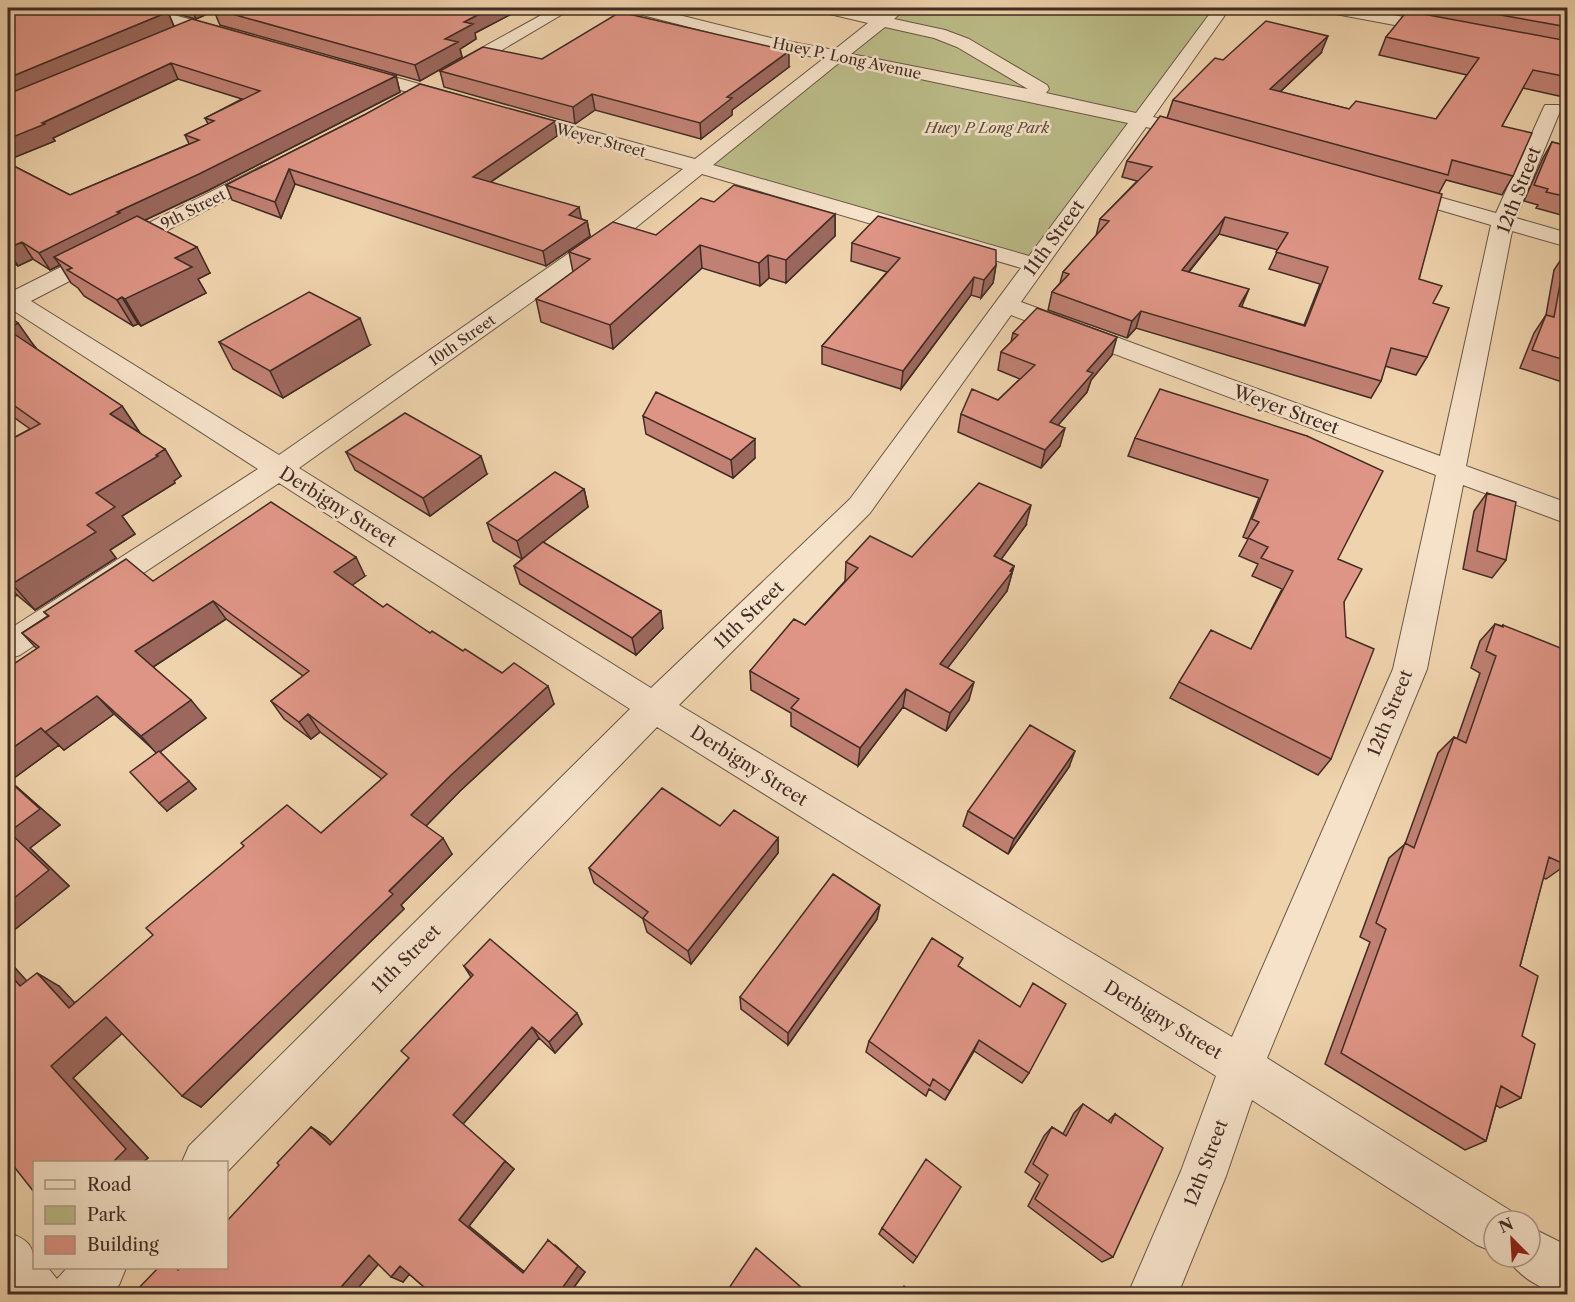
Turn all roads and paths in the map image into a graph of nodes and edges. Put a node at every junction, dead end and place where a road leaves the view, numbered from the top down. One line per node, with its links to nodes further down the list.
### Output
1 (132, 8): 10 (street)
2 (565, 8): 16 (street)
3 (633, 8): 14 (street, Huey P. Long Avenue)
4 (823, 8): 9 (street, Huey P. Long Avenue)
5 (898, 8): 9 (street, 10th Street)
6 (1222, 8): 22 (street, 11th Street)
7 (1330, 8): 11 (street)
8 (218, 17): 10 (street)
9 (882, 20): 14 (street, 10th Street); 18 (street, Huey P. Long Avenue)
10 (197, 26): 12 (street); 13 (street)
11 (1464, 33)
12 (175, 36)
13 (242, 39)
14 (835, 56): 18 (street, Huey P. Long Avenue); 25 (street, 10th Street)
15 (342, 68): 16 (street)
16 (420, 90): 17 (street); 19 (street)
17 (400, 101)
18 (1062, 102): 22 (street, Huey P. Long Avenue)
19 (478, 106)
20 (1552, 108): 27 (street, 12th Street)
21 (501, 112): 25 (street, Weyer Street)
22 (1140, 119): 23 (street, Huey P. Long Avenue); 29 (street, 11th Street)
23 (1175, 129)
24 (287, 161): 30 (street, 9th Street)
25 (696, 166): 29 (street, Weyer Street); 32 (street, 10th Street)
26 (1382, 187): 27 (street)
27 (1503, 222): 28 (street); 33 (street, 12th Street)
28 (1568, 240)
29 (1034, 265): 31 (street, 11th Street)
30 (9, 300): 32 (street, Derbigny Street)
31 (1006, 305): 33 (street, Weyer Street); 36 (street, 11th Street)
32 (279, 469): 35 (street, 10th Street); 36 (street, Derbigny Street)
33 (1450, 471): 34 (street, Weyer Street); 37 (street, 12th Street)
34 (1568, 514)
35 (8, 646)
36 (654, 707): 37 (street, Derbigny Street); 38 (street, 11th Street)
37 (1241, 1067): 39 (street, Derbigny Street); 46 (street, 12th Street)
38 (206, 1161)
39 (1482, 1220)
40 (8, 1256): 44 (street)
41 (1542, 1259): 43 (street)
42 (101, 1269): 45 (street)
43 (1568, 1275)
44 (38, 1294)
45 (75, 1294)
46 (1153, 1294)

